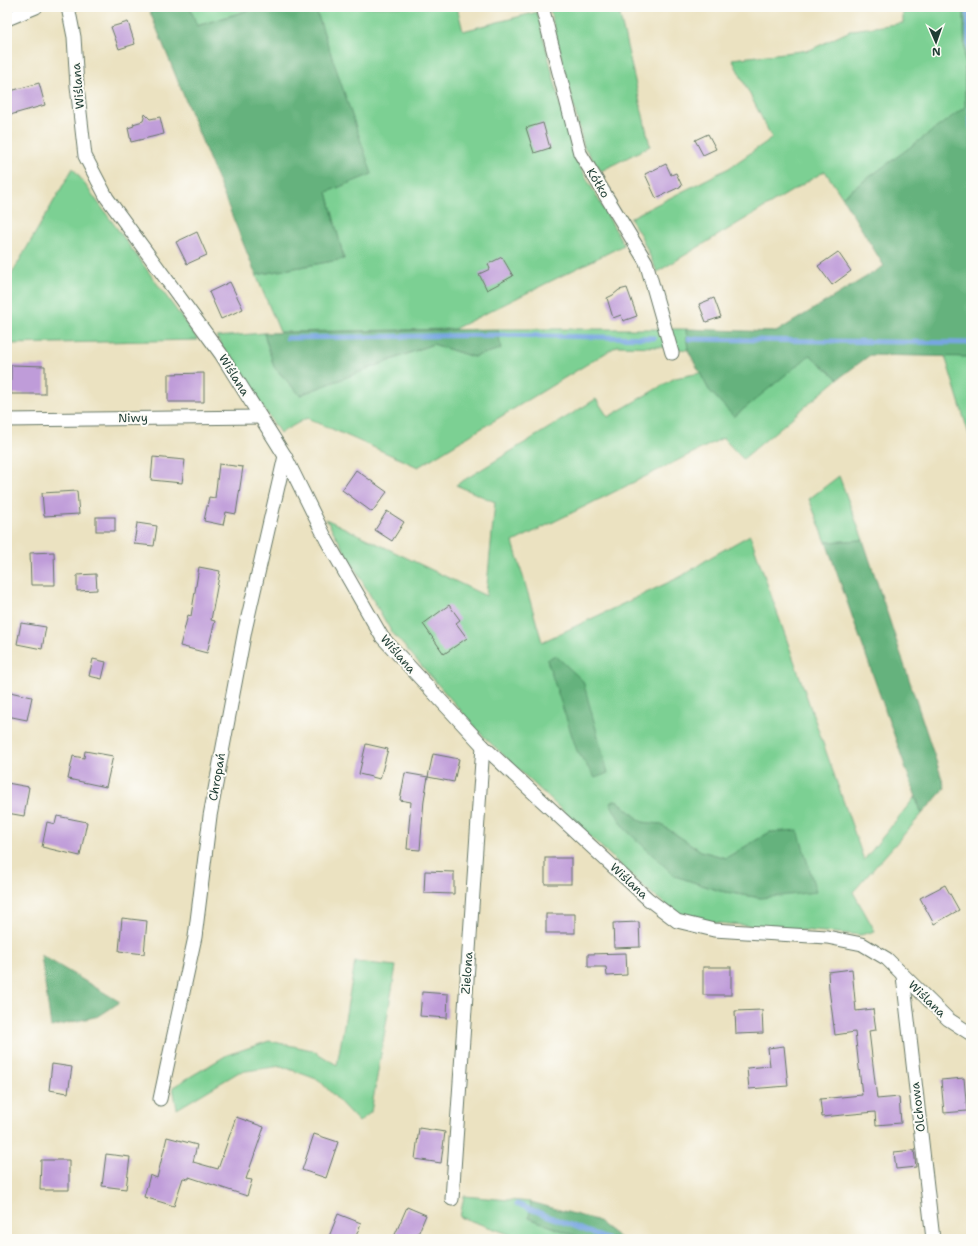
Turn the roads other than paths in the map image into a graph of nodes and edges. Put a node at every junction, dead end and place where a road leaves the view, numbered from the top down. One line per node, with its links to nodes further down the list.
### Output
1 (36, 7): 4 (street)
2 (68, 7): 6 (street, Wiślana)
3 (542, 7): 5 (street, Kółko)
4 (7, 19)
5 (672, 353)
6 (260, 417): 7 (street, Niwy); 8 (street, Wiślana)
7 (7, 420)
8 (285, 456): 9 (street, Wiślana); 12 (street, Chropań)
9 (482, 746): 10 (street, Wiślana); 13 (street, Zielona)
10 (903, 976): 11 (street, Wiślana); 14 (street, Olchowa)
11 (971, 1034)
12 (160, 1099)
13 (452, 1199)
14 (933, 1239)

